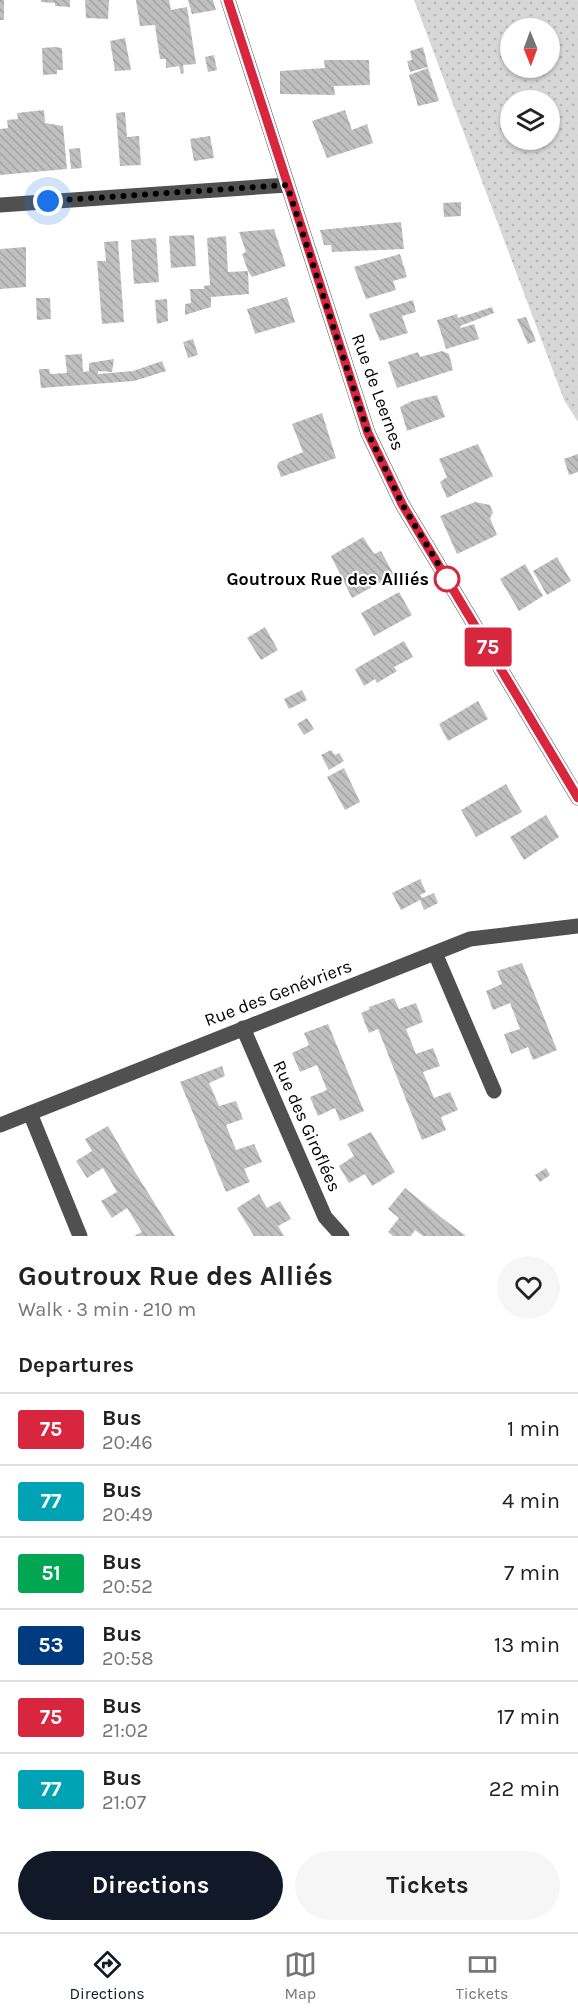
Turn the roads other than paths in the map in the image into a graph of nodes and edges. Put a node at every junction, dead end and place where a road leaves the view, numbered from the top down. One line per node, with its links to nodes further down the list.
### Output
1 (228, 0): 2 (street, Rue de Leernes)
2 (287, 185): 3 (street); 4 (street, Rue de Leernes)
3 (0, 205)
4 (578, 798)
5 (578, 926): 6 (street, Rue des Genévriers)
6 (435, 953): 7 (street, Rue des Genévriers); 8 (street)
7 (243, 1028): 9 (street, Rue des Genévriers); 12 (street, Rue des Giroflées)
8 (494, 1092)
9 (30, 1113): 10 (street, Rue des Genévriers); 11 (street)
10 (0, 1125)
11 (80, 1236)
12 (342, 1236)

